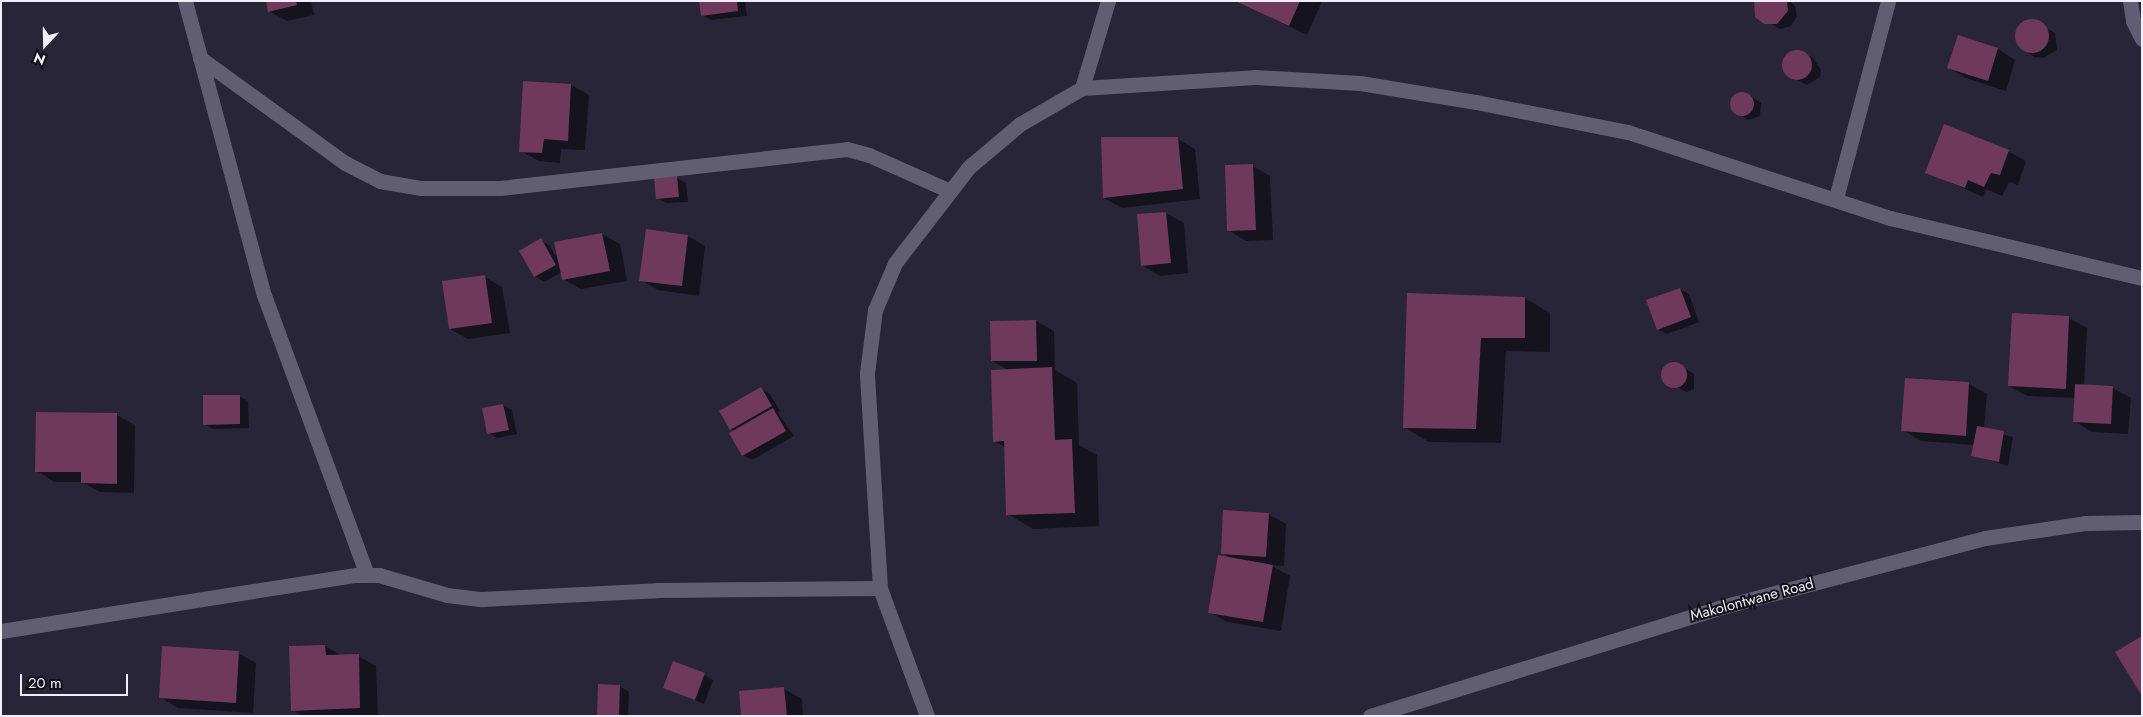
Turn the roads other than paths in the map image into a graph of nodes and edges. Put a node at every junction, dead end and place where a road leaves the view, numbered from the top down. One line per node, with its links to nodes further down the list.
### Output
1 (185, 1): 6 (street)
2 (1108, 1): 7 (street)
3 (1888, 1): 9 (street)
4 (2130, 1): 5 (street)
5 (2142, 39)
6 (200, 58): 8 (street); 12 (street)
7 (1082, 88): 8 (street); 9 (street)
8 (950, 191): 13 (street)
9 (1836, 198): 10 (street)
10 (2142, 278)
11 (2142, 522): 16 (street, Makolontwane Road)
12 (367, 575): 13 (street); 14 (street)
13 (880, 588): 15 (street)
14 (1, 630)
15 (927, 716)
16 (1370, 716)

